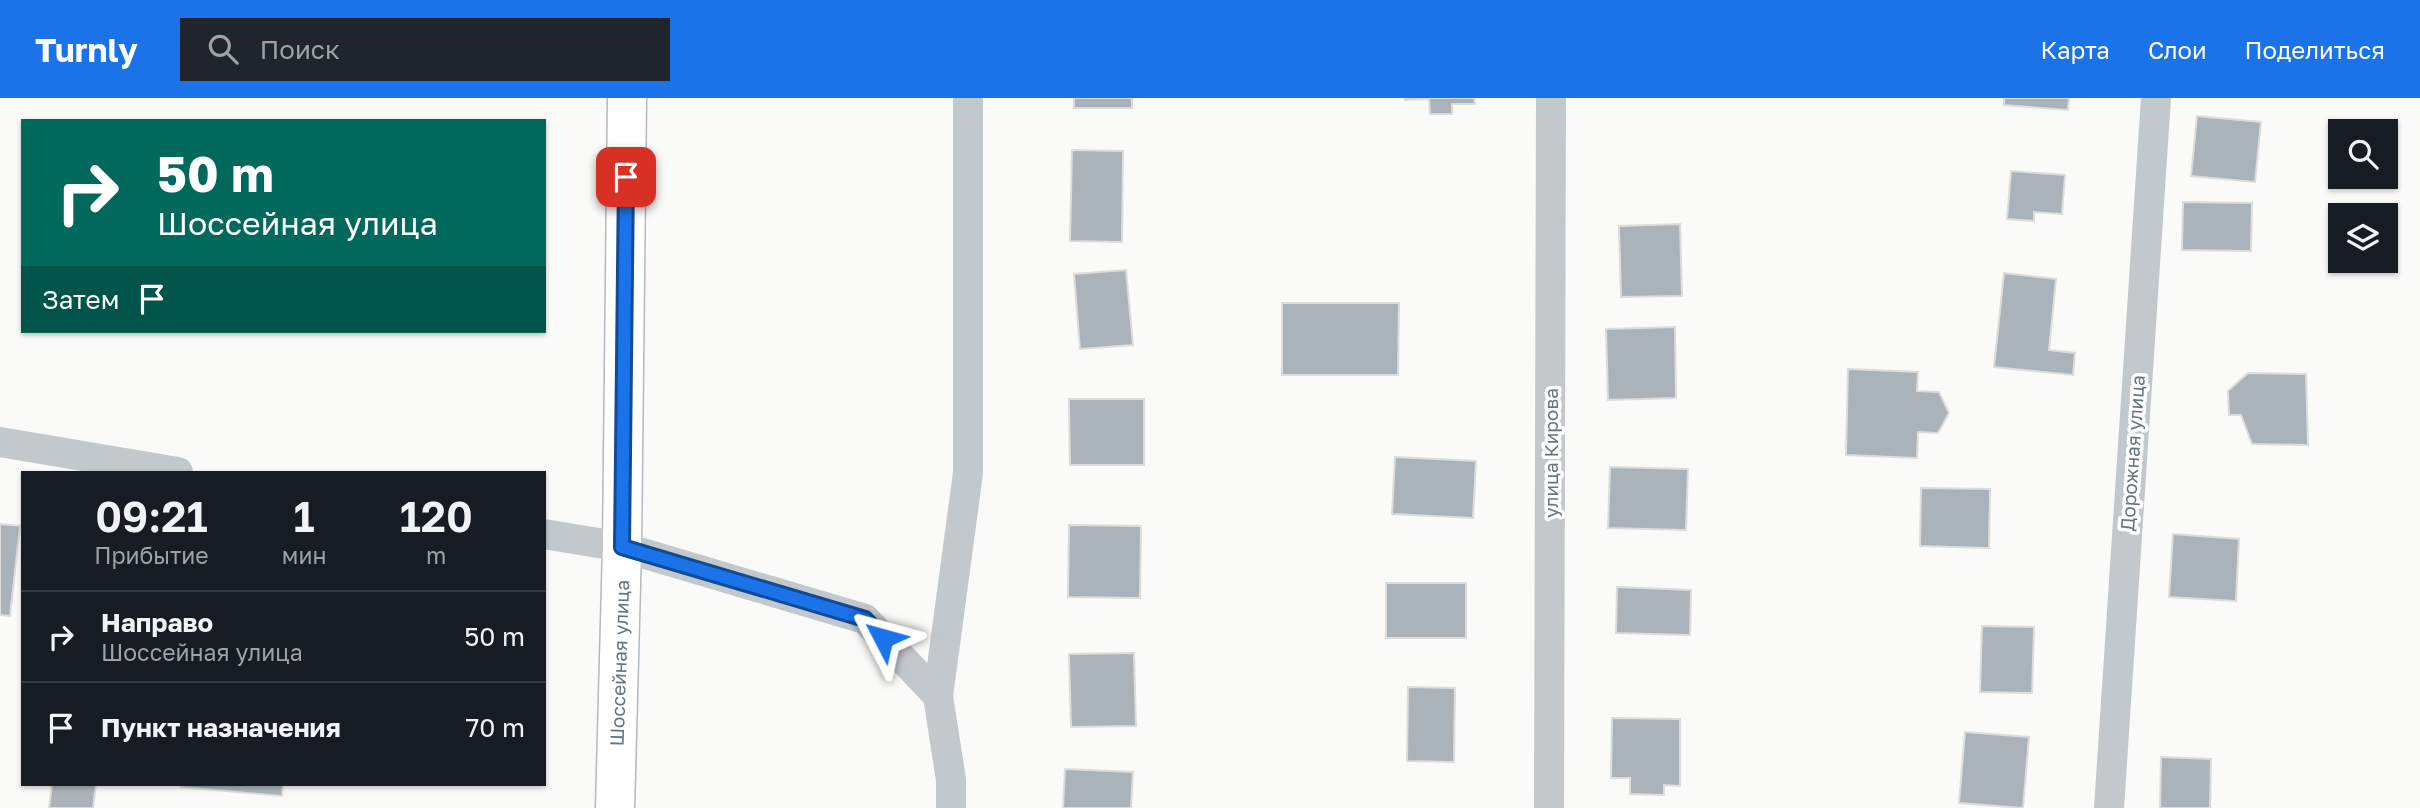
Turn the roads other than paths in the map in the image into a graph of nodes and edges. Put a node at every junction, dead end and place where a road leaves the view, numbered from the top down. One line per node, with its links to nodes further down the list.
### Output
1 (627, 98): 8 (highway, Шоссейная улица)
2 (968, 98): 9 (street)
3 (1551, 98): 12 (street, улица Кирова)
4 (2156, 98): 13 (street, Дорожная улица)
5 (0, 442): 6 (street)
6 (172, 471)
7 (546, 534): 8 (street)
8 (622, 547): 9 (street); 10 (highway, Шоссейная улица)
9 (939, 696): 11 (street)
10 (615, 808)
11 (951, 808)
12 (1549, 808)
13 (2109, 808)

